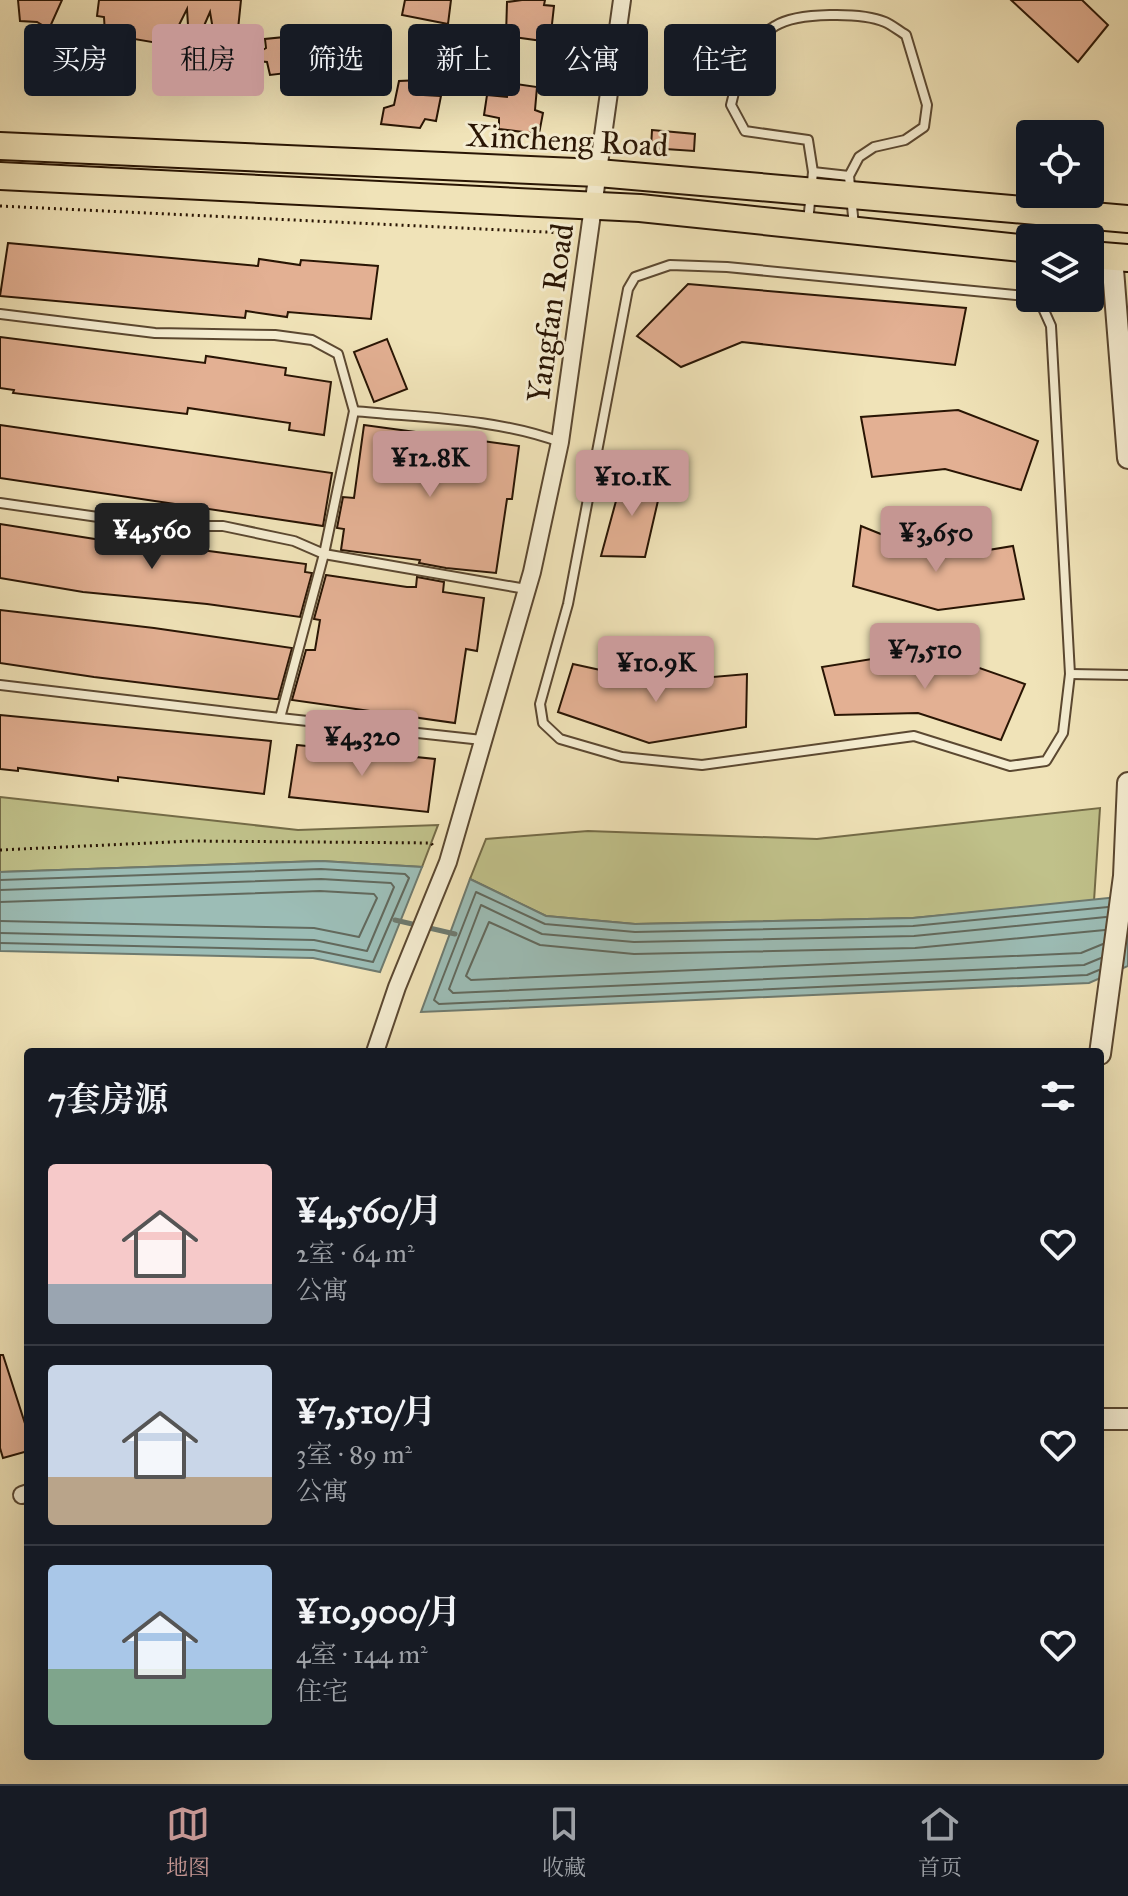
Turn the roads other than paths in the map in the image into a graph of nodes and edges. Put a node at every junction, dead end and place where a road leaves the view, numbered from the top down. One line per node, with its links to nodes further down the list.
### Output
1 (622, 0): 3 (street, Yangfan Road)
2 (0, 146): 3 (main road, Xincheng Road)
3 (598, 173): 5 (main road, Xincheng Road); 7 (street, Yangfan Road)
4 (0, 176): 7 (main road, Xincheng Road)
5 (812, 182): 6 (main road, Xincheng Road); 6 (lane); 9 (lane)
6 (851, 185): 8 (main road, Xincheng Road); 10 (lane)
7 (594, 206): 9 (main road, Xincheng Road); 15 (street, Yangfan Road)
8 (1128, 219)
9 (808, 226): 10 (main road, Xincheng Road)
10 (854, 231): 11 (main road, Xincheng Road)
11 (1016, 248)
12 (1110, 257): 16 (street)
13 (0, 314): 14 (lane)
14 (354, 411): 15 (lane); 18 (lane)
15 (560, 442): 19 (street, Yangfan Road)
16 (1128, 458)
17 (0, 503): 18 (lane)
18 (324, 554): 19 (lane); 23 (lane)
19 (527, 589): 24 (street, Yangfan Road)
20 (1070, 674): 20 (lane); 21 (lane)
21 (1128, 675)
22 (0, 685): 23 (lane)
23 (280, 718): 24 (lane)
24 (485, 741): 26 (street, Yangfan Road)
25 (1128, 783): 27 (street)
26 (376, 1048)
27 (1101, 1048)
28 (1104, 1419): 29 (street)
29 (1128, 1419)

